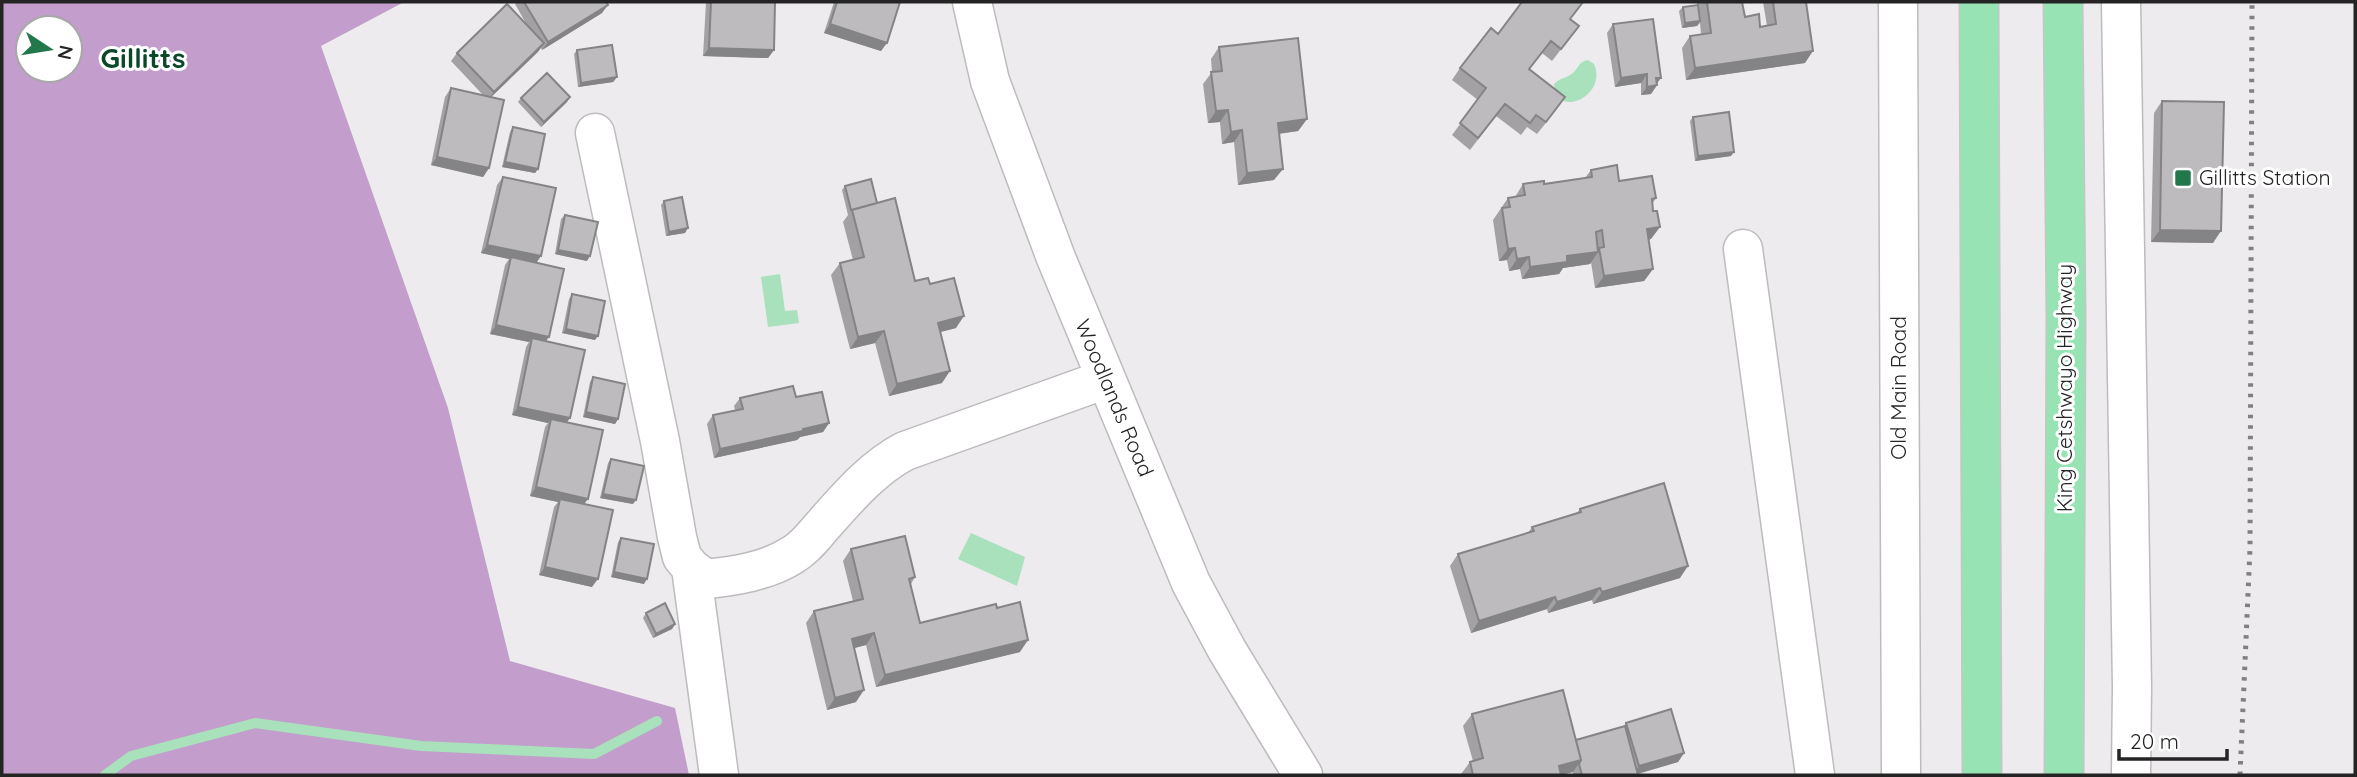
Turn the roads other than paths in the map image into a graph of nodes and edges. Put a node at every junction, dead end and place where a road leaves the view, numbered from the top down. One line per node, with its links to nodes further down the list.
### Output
1 (972, 2): 8 (street, Woodlands Road)
2 (1898, 2): 13 (street, Old Main Road)
3 (1979, 2): 14 (highway)
4 (2063, 2): 15 (highway, King Cetshwayo Highway)
5 (2121, 2): 16 (street)
6 (595, 133): 9 (street)
7 (1743, 249): 12 (street)
8 (1106, 379): 9 (street); 11 (street, Woodlands Road)
9 (691, 568): 10 (street)
10 (719, 775)
11 (1303, 775)
12 (1815, 775)
13 (1901, 775)
14 (1982, 775)
15 (2064, 775)
16 (2131, 775)

